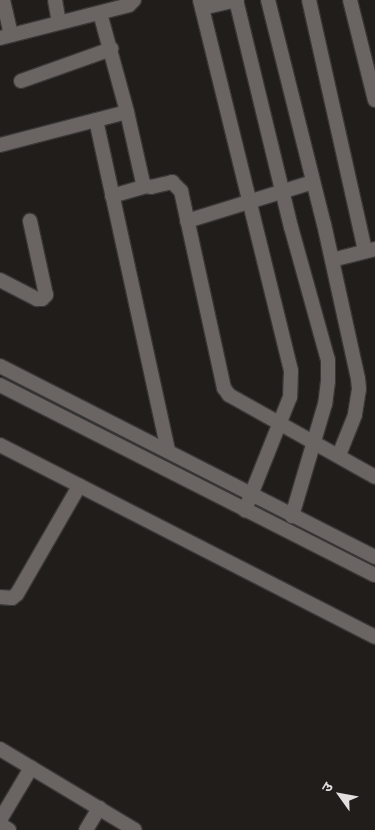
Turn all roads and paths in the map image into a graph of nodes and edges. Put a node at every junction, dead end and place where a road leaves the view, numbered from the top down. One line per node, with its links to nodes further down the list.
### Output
1 (3, 0): 11 (street)
2 (54, 0): 10 (street)
3 (134, 0): 9 (street)
4 (236, 0): 8 (street); 20 (street)
5 (268, 0): 18 (street)
6 (309, 0): 25 (street)
7 (350, 0): 14 (street)
8 (201, 4): 22 (street)
9 (100, 13): 10 (street); 12 (street)
10 (59, 22): 11 (street)
11 (6, 37)
12 (111, 49): 13 (street); 15 (street)
13 (21, 82)
14 (375, 100)
15 (127, 112): 16 (street); 19 (street)
16 (96, 120): 17 (street); 21 (street)
17 (0, 145)
18 (314, 182): 20 (street); 26 (street)
19 (146, 186): 21 (street); 24 (street)
20 (283, 191): 22 (street); 31 (street)
21 (112, 196): 33 (street)
22 (248, 201): 24 (street); 30 (street)
23 (30, 221): 27 (street)
24 (187, 221): 30 (street)
25 (370, 250): 26 (street)
26 (332, 260): 34 (street)
27 (0, 280)
28 (0, 366): 33 (street)
29 (0, 385): 38 (street)
30 (280, 425): 31 (street); 37 (street)
31 (314, 442): 34 (street); 39 (street)
32 (0, 445): 36 (street)
33 (168, 451): 37 (street)
34 (339, 455): 35 (street)
35 (375, 477)
36 (79, 486): 42 (street); 43 (street)
37 (252, 496): 38 (street); 39 (street)
38 (245, 510): 41 (street)
39 (292, 516): 40 (street)
40 (375, 557)
41 (375, 575)
42 (0, 597)
43 (375, 636)
44 (0, 749): 45 (street)
45 (31, 768): 46 (street); 47 (street)
46 (99, 808): 50 (street); 51 (street)
47 (0, 820)
48 (0, 824): 49 (street)
49 (9, 830)
50 (86, 830)
51 (135, 830)

